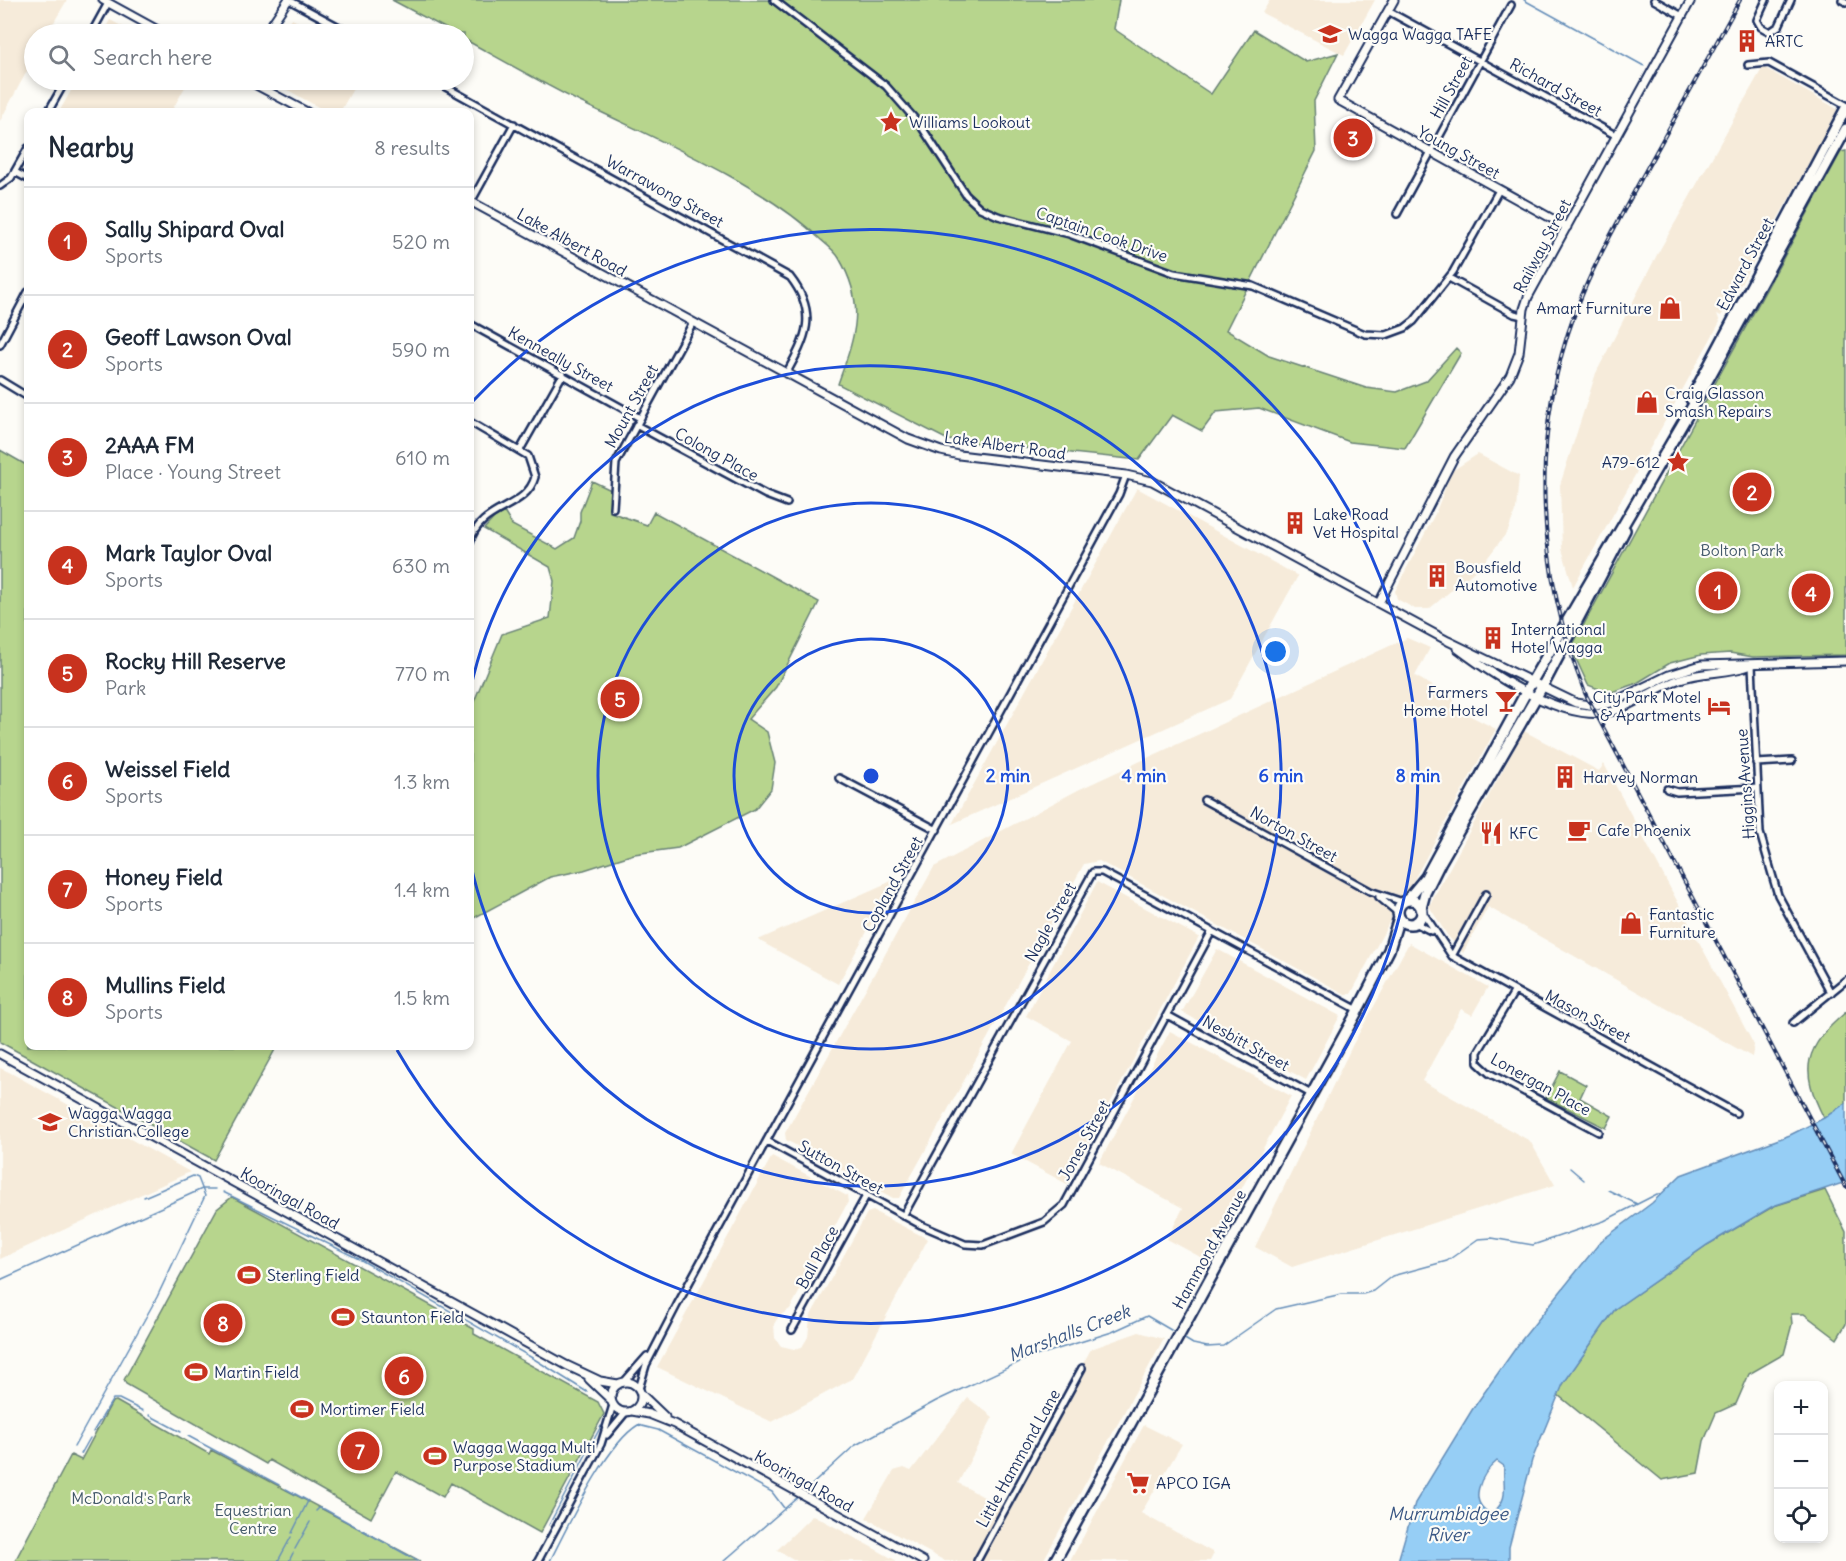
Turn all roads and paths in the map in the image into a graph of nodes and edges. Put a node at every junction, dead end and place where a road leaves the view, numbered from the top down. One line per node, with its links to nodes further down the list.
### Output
1 (289, 0): 16 (main road); 17 (street)
2 (774, 0): 40 (street, Captain Cook Drive)
3 (1394, 0): 12 (main road)
4 (1653, 0): 13 (street)
5 (1691, 0): 13 (main road, Railway Street)
6 (1766, 0): 7 (street)
7 (1791, 0)
8 (1842, 0): 10 (street)
9 (105, 2): 14 (street); 15 (main road)
10 (1846, 2)
11 (1511, 5): 18 (street, Hill Street)
12 (1388, 11): 18 (street, Richard Street); 30 (main road, Young Street)
13 (1682, 16): 29 (main road, Railway Street)
14 (95, 24)
15 (146, 24)
16 (272, 24)
17 (333, 24)
18 (1480, 61): 29 (street, Richard Street); 30 (street, Hill Street)
19 (1748, 65): 23 (street)
20 (60, 90): 24 (street)
21 (266, 90): 25 (main road)
22 (451, 90): 26 (street, Warrawong Street)
23 (1846, 106): 27 (highway, Edward Street)
24 (50, 108)
25 (300, 108)
26 (514, 124): 36 (street); 46 (street, Warrawong Street)
27 (1834, 129): 28 (highway); 53 (highway, Edward Street)
28 (1845, 132): 53 (highway, Edward Street)
29 (1617, 136): 39 (main road, Railway Street)
30 (1431, 152): 35 (main road, Young Street); 38 (street, Hill Street)
31 (24, 155): 32 (street)
32 (15, 172): 33 (street); 34 (street)
33 (24, 177)
34 (0, 186)
35 (1499, 190): 39 (main road, Young Street); 40 (street, Captain Cook Drive)
36 (474, 195)
37 (474, 204): 43 (main road, Lake Albert Road)
38 (1397, 214)
39 (1567, 227): 42 (main road, Railway Street)
40 (1449, 278): 42 (street)
41 (24, 300): 45 (street)
42 (1523, 316): 60 (main road, Railway Street)
43 (692, 324): 46 (main road, Lake Albert Road); 50 (street, Mount Street)
44 (474, 326): 47 (street, Kenneally Street)
45 (0, 345)
46 (786, 374): 56 (main road, Lake Albert Road)
47 (563, 375): 50 (street, Kenneally Street); 54 (street)
48 (0, 380): 49 (street)
49 (24, 395)
50 (640, 418): 52 (street, Mount Street)
51 (474, 424): 54 (street)
52 (636, 425): 57 (street, Colong Place); 58 (street, Mount Street)
53 (1673, 436): 55 (highway, Edward Street)
54 (520, 450): 59 (street)
55 (1659, 461): 63 (highway, Edward Street); 64 (highway, Edward Street)
56 (1126, 475): 60 (main road, Lake Albert Road); 71 (street, Copland Street)
57 (787, 503)
58 (613, 508)
59 (474, 533)
60 (1379, 603): 63 (main road, Lake Albert Road)
61 (1846, 661): 62 (main road, Lake Albert Road)
62 (1752, 665): 64 (main road, Lake Albert Road); 66 (street, Higgins Avenue)
63 (1529, 687): 64 (main road, Lake Albert Road); 74 (highway)
64 (1539, 692): 75 (highway)
65 (1792, 761): 66 (street)
66 (1756, 763): 68 (street, Higgins Avenue)
67 (838, 778): 71 (street)
68 (1757, 788): 69 (street); 84 (street, Higgins Avenue)
69 (1666, 789)
70 (1204, 800): 72 (street, Norton Street)
71 (937, 830): 92 (street, Copland Street)
72 (1370, 891): 74 (street, Norton Street); 76 (street, Norton Street)
73 (1485, 894): 81 (street)
74 (1405, 901): 75 (highway); 76 (highway, Hammond Avenue)
75 (1421, 910): 77 (highway, Hammond Avenue); 79 (street, Mason Street)
76 (1398, 914): 77 (highway); 80 (highway, Hammond Avenue)
77 (1413, 923): 79 (street, Mason Street); 80 (highway, Hammond Avenue)
78 (1212, 932): 85 (street, Nagle Street); 86 (street, Jones Street); 94 (street, Nagle Street)
79 (1435, 934): 81 (street, Mason Street)
80 (1389, 950): 85 (highway, Hammond Avenue)
81 (1452, 956): 83 (street, Mason Street)
82 (1846, 980): 84 (street)
83 (1514, 992): 90 (street, Mason Street); 91 (street, Lonergan Place)
84 (1831, 993): 87 (street)
85 (1358, 1010): 89 (highway, Hammond Avenue)
86 (1167, 1015): 89 (street, Nesbitt Street); 94 (street, Jones Street)
87 (1793, 1023)
88 (0, 1054): 97 (main road, Kooringal Road)
89 (1311, 1094): 108 (highway, Hammond Avenue)
90 (1736, 1113)
91 (1599, 1132)
92 (767, 1141): 93 (street, Sutton Street); 95 (street, Copland Street)
93 (866, 1197): 94 (street, Sutton Street); 96 (street, Ball Place)
94 (903, 1216)
95 (677, 1305): 99 (street, Copland Street); 100 (street, Copland Street)
96 (792, 1330)
97 (566, 1365): 99 (main road, Kooringal Road); 101 (main road, Kooringal Road)
98 (1082, 1368): 107 (street, Little Hammond Lane)
99 (621, 1383): 100 (main road); 101 (main road)
100 (640, 1392): 102 (main road); 103 (main road, Kooringal Road)
101 (612, 1403): 102 (main road); 104 (street)
102 (629, 1412): 103 (main road, Kooringal Road); 104 (street)
103 (674, 1424): 106 (main road, Kooringal Road)
104 (601, 1444): 105 (street)
105 (538, 1561)
106 (922, 1561)
107 (977, 1561)
108 (1055, 1561)

